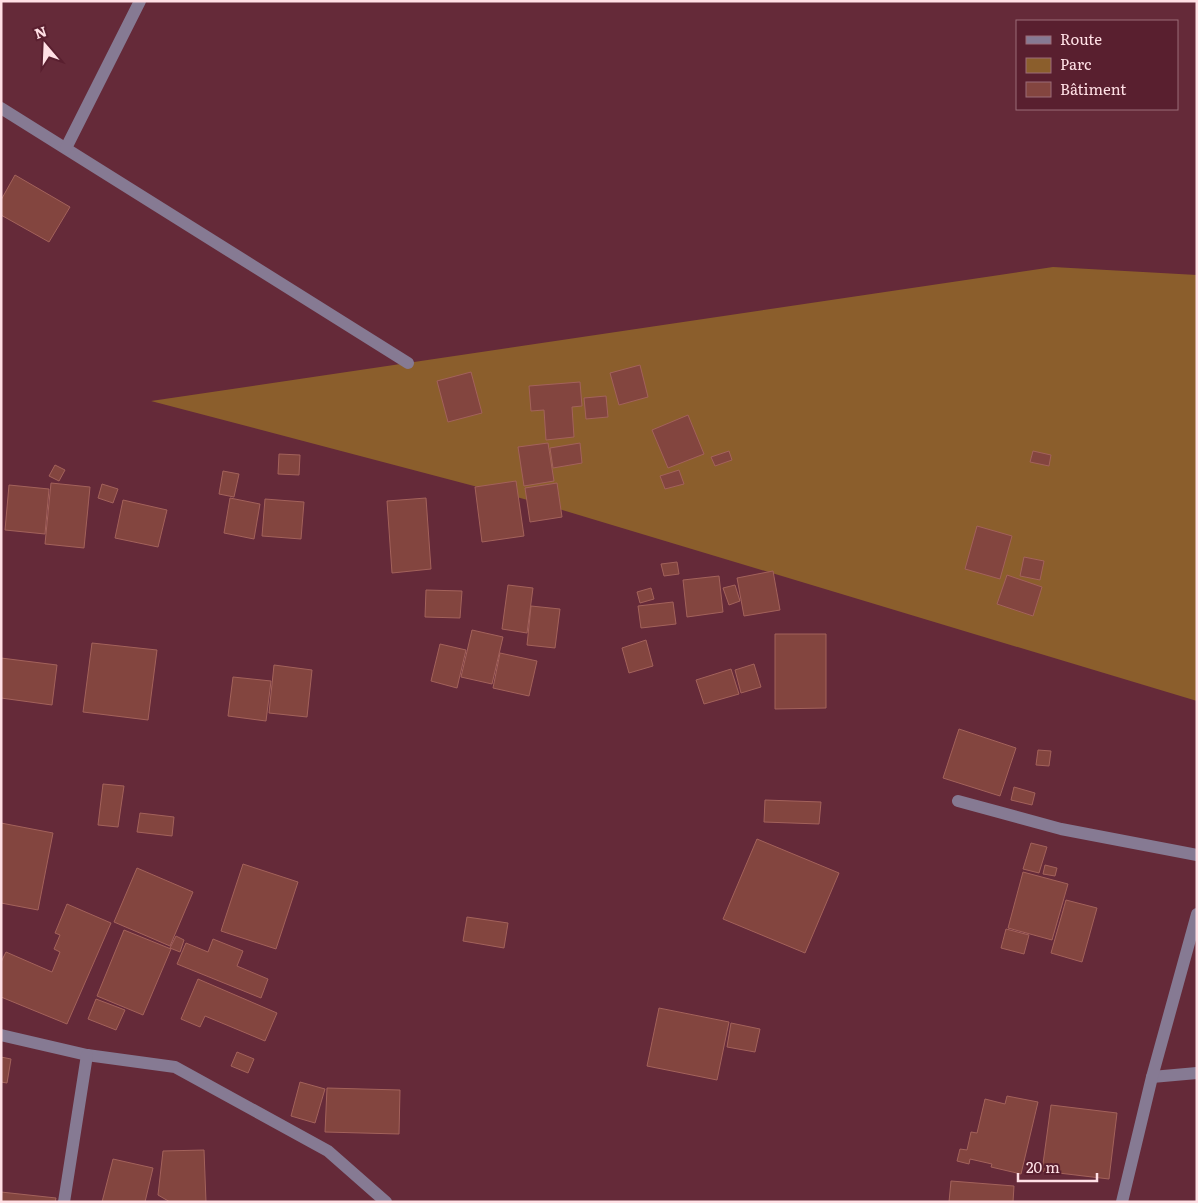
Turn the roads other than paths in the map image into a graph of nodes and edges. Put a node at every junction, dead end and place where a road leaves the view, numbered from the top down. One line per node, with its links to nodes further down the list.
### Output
1 (140, 1): 3 (street)
2 (1, 108): 3 (street)
3 (66, 148): 4 (street)
4 (408, 363)
5 (958, 801): 6 (street)
6 (1197, 855)
7 (1197, 914): 11 (street)
8 (1, 1035): 9 (street)
9 (87, 1055): 12 (street); 13 (street)
10 (1197, 1073): 11 (street)
11 (1152, 1077): 14 (street)
12 (64, 1202)
13 (386, 1202)
14 (1122, 1202)

